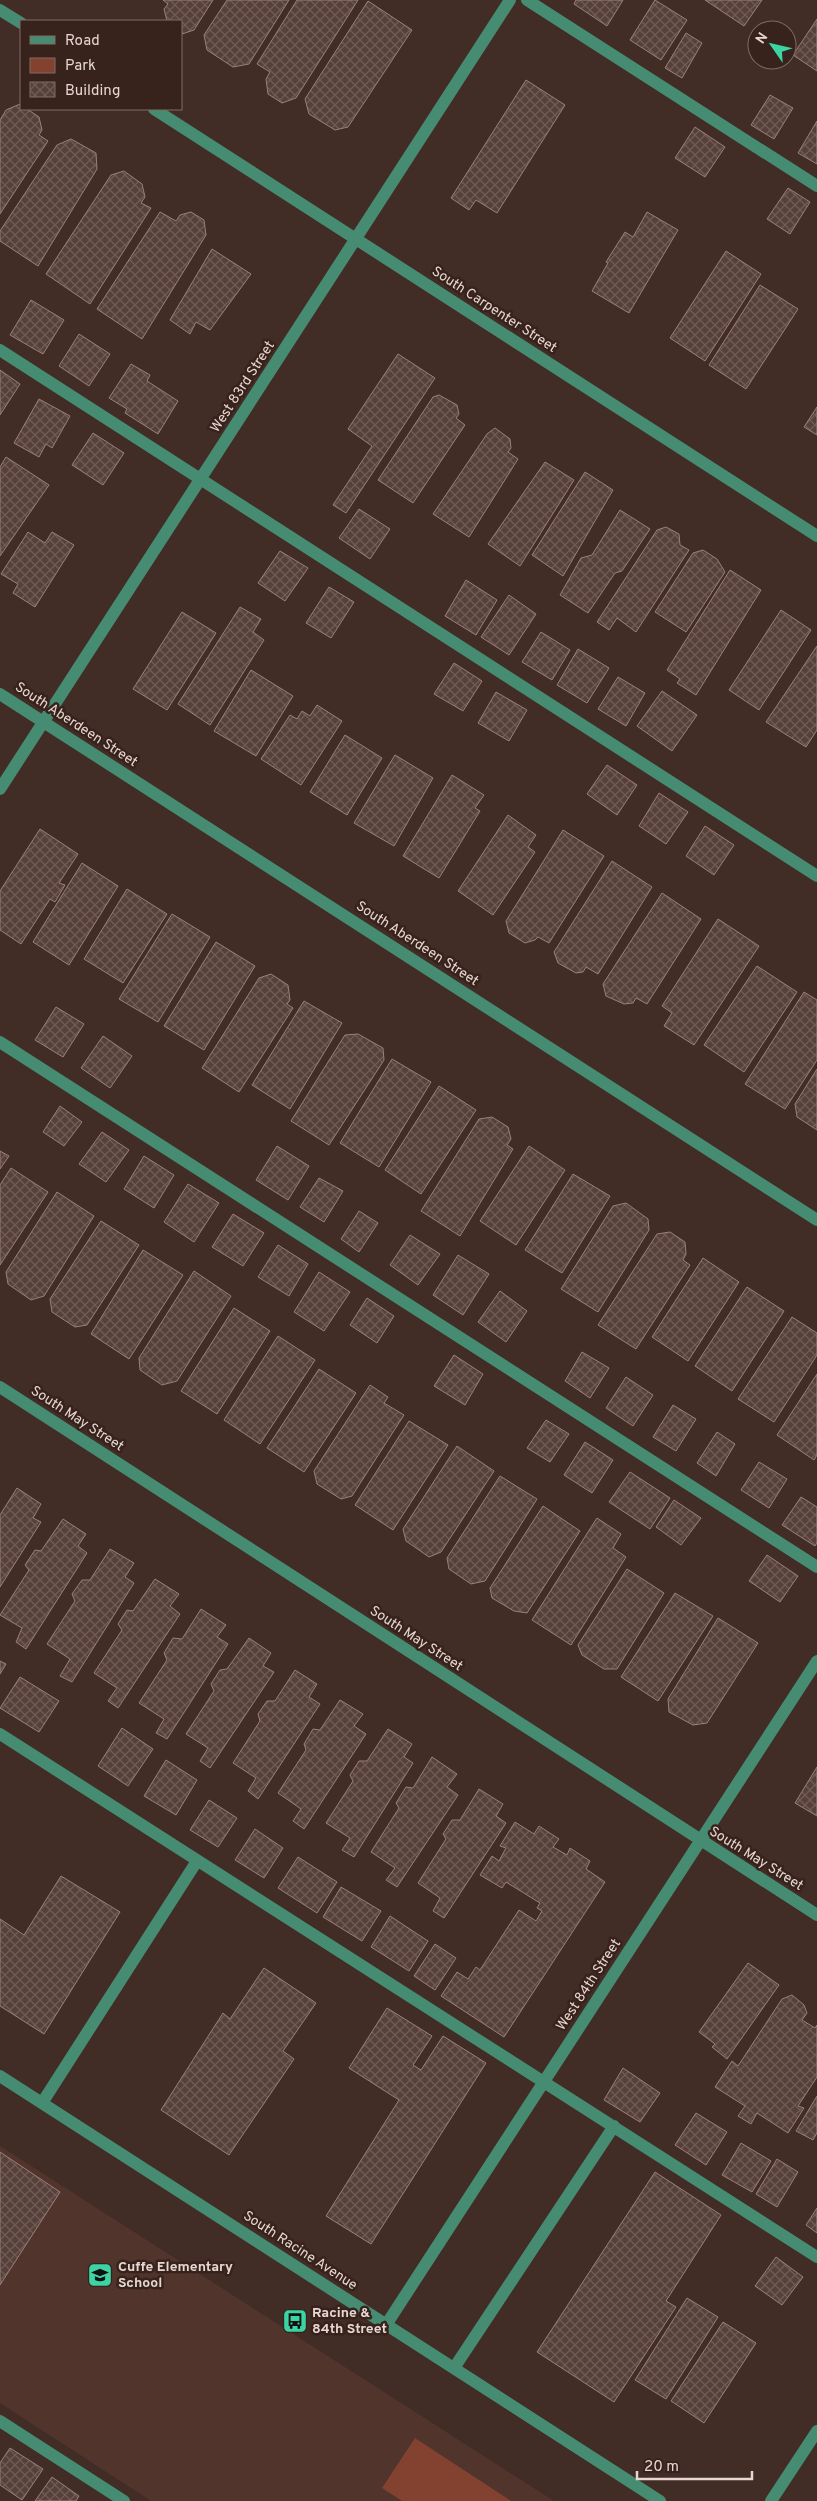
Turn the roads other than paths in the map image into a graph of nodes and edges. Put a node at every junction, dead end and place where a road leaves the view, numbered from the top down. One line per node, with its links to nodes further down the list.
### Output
1 (510, 0): 7 (street, West 83rd Street)
2 (527, 0): 6 (street)
3 (0, 10): 4 (street)
4 (20, 22)
5 (156, 110): 7 (street, South Carpenter Street)
6 (817, 186)
7 (356, 239): 9 (street, West 83rd Street); 10 (street, South Carpenter Street)
8 (0, 350): 9 (street)
9 (201, 479): 12 (street, West 83rd Street); 14 (street)
10 (817, 536)
11 (0, 694): 12 (street, South Aberdeen Street)
12 (44, 722): 13 (street, West 83rd Street); 16 (street, South Aberdeen Street)
13 (0, 789)
14 (817, 876)
15 (0, 1042): 18 (street)
16 (817, 1220)
17 (0, 1387): 21 (street, South May Street)
18 (817, 1567)
19 (817, 1661): 21 (street, West 84th Street)
20 (0, 1734): 22 (street)
21 (700, 1841): 23 (street, South May Street); 25 (street, West 84th Street)
22 (197, 1861): 25 (street); 26 (street)
23 (817, 1916)
24 (0, 2076): 26 (street, South Racine Avenue)
25 (544, 2082): 27 (street); 29 (street, West 84th Street)
26 (42, 2103): 29 (street, South Racine Avenue)
27 (614, 2126): 28 (street); 30 (street)
28 (817, 2257)
29 (386, 2325): 30 (street, South Racine Avenue)
30 (454, 2368): 34 (street, South Racine Avenue)
31 (0, 2421): 33 (street)
32 (817, 2431): 35 (street)
33 (124, 2501)
34 (660, 2501)
35 (771, 2501)

